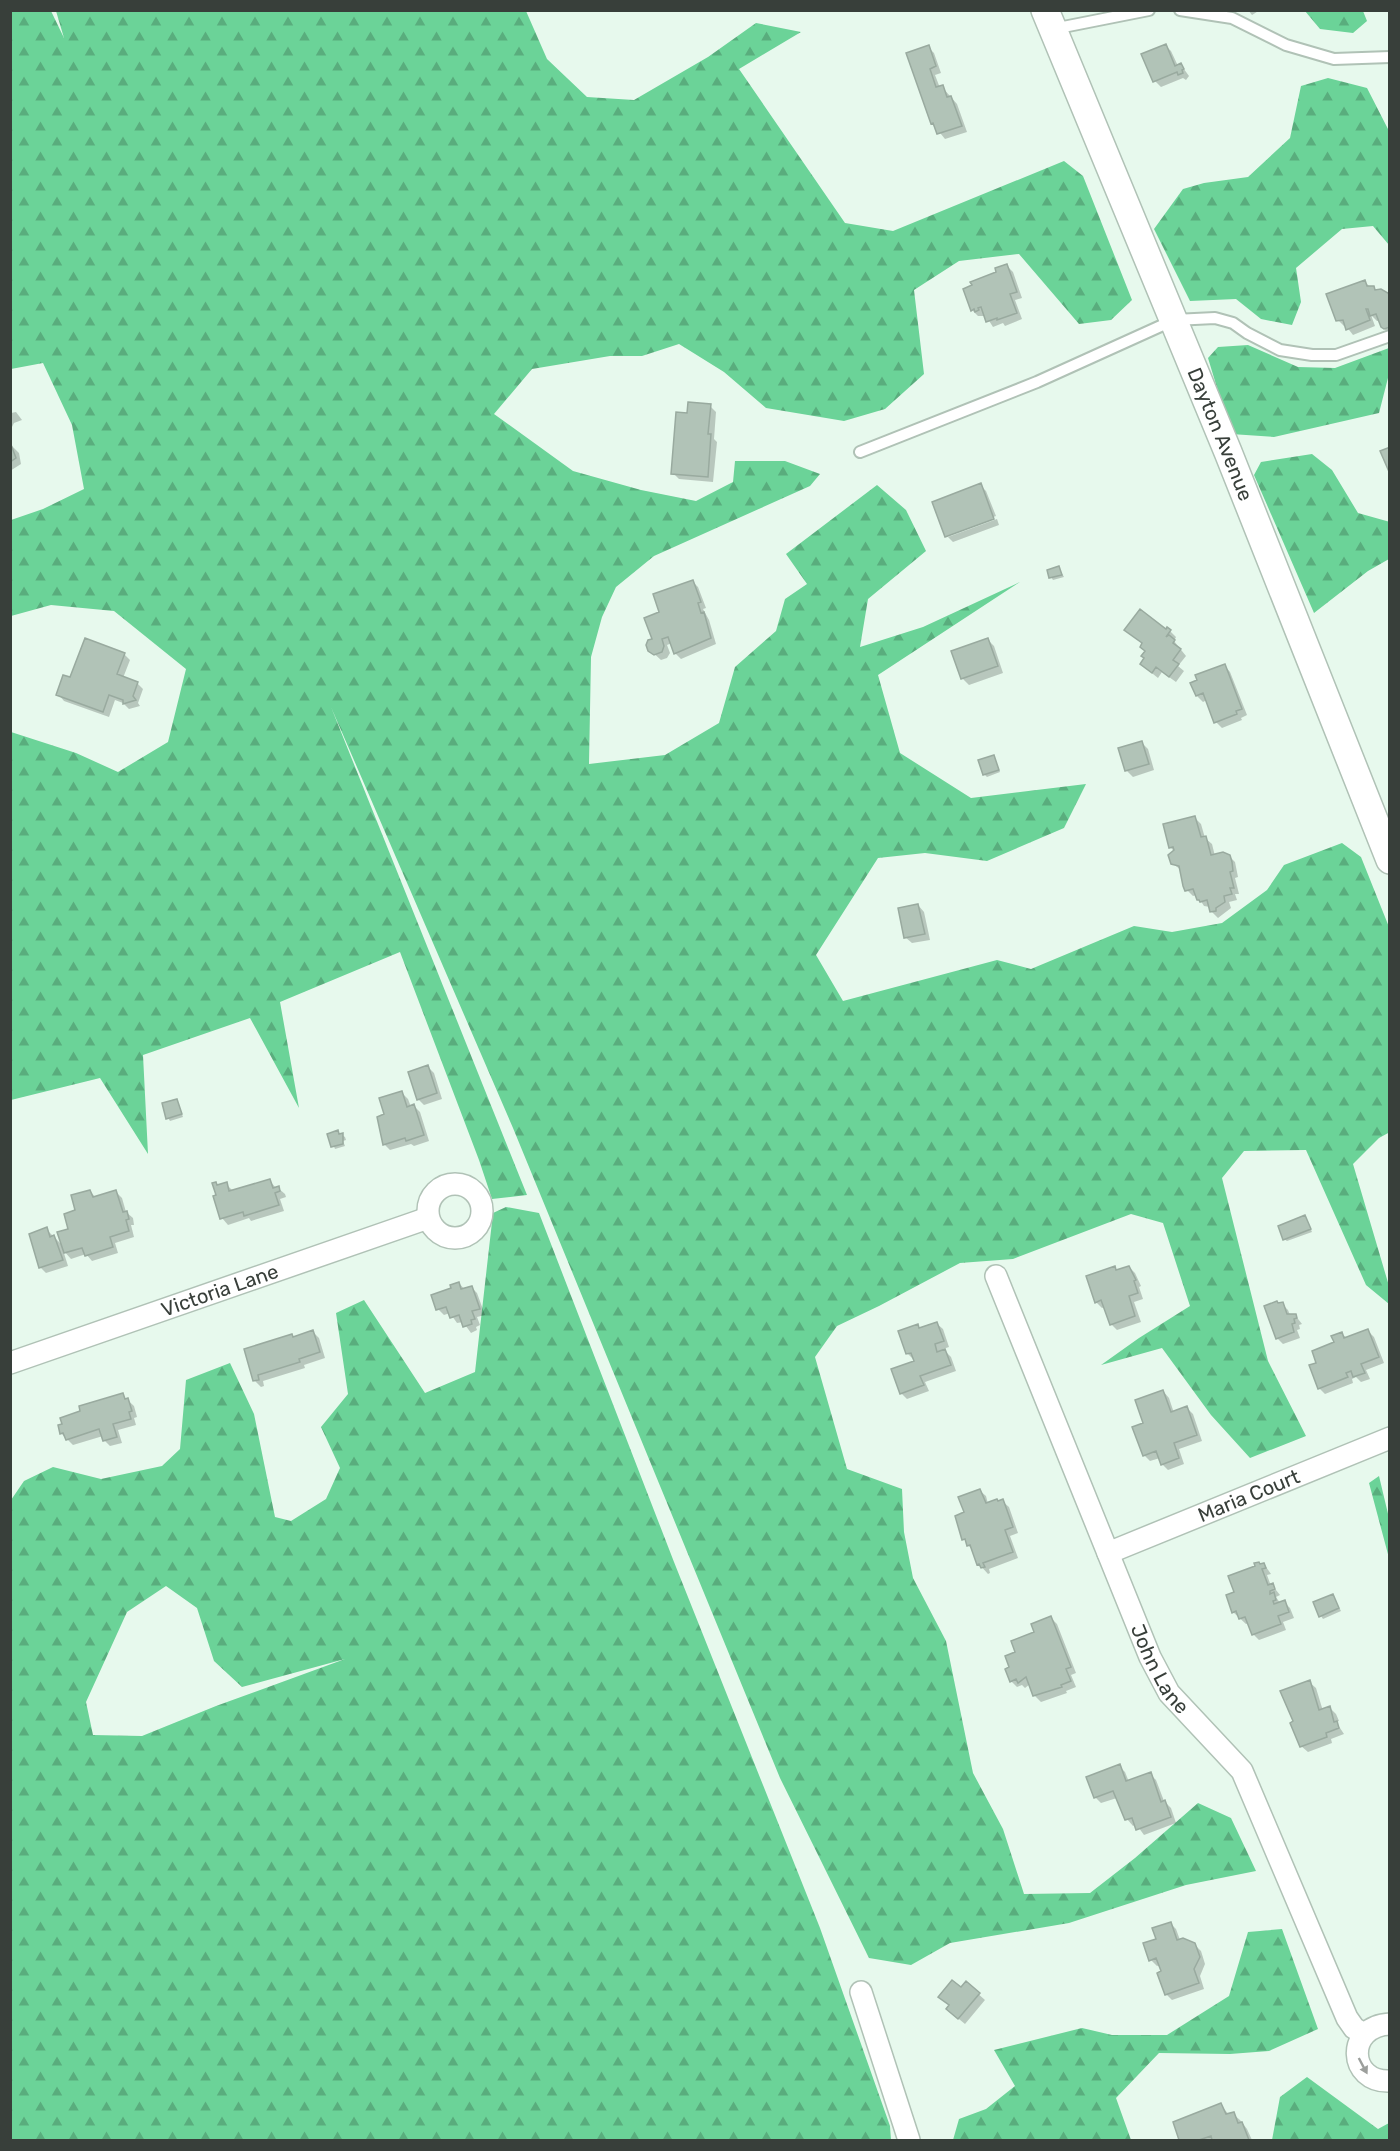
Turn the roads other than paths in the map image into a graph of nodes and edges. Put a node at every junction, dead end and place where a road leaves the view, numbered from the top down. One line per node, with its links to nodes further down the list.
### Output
1 (1149, 10): 3 (lane)
2 (1180, 10): 4 (lane)
3 (1049, 20): 5 (street, Dayton Avenue)
4 (1389, 57)
5 (1174, 320): 6 (lane); 7 (lane); 8 (street, Dayton Avenue)
6 (1389, 336)
7 (860, 452)
8 (1389, 860)
9 (428, 1218): 11 (street, Victoria Lane)
10 (996, 1276): 13 (street, John Lane)
11 (10, 1363)
12 (1389, 1438): 13 (street, Maria Court)
13 (1108, 1553): 16 (street, John Lane)
14 (861, 1992): 18 (street)
15 (1389, 2024): 16 (street)
16 (1364, 2034): 17 (street, one-way to 17)
17 (1389, 2081)
18 (909, 2140)

